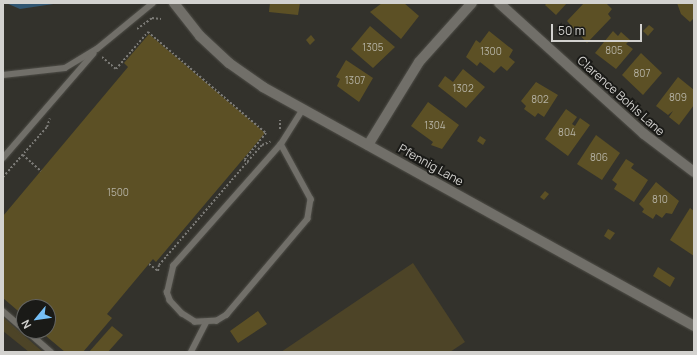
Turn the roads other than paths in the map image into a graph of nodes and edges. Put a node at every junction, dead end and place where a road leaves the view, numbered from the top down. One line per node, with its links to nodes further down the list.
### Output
1 (153, 3): 5 (lane)
2 (174, 3): 7 (street, Pfennig Lane)
3 (472, 3): 9 (street)
4 (499, 3): 11 (street, Clarence Bohls Lane)
5 (97, 49): 6 (lane); 10 (lane)
6 (3, 75)
7 (303, 109): 8 (lane); 9 (street, Pfennig Lane)
8 (281, 144): 14 (lane); 14 (lane)
9 (368, 145): 15 (street, Pfennig Lane)
10 (3, 158)
11 (694, 172)
12 (3, 310): 13 (lane)
13 (16, 322)
14 (206, 323): 18 (lane)
15 (694, 326)
16 (36, 339): 17 (lane)
17 (51, 352)
18 (191, 352)

